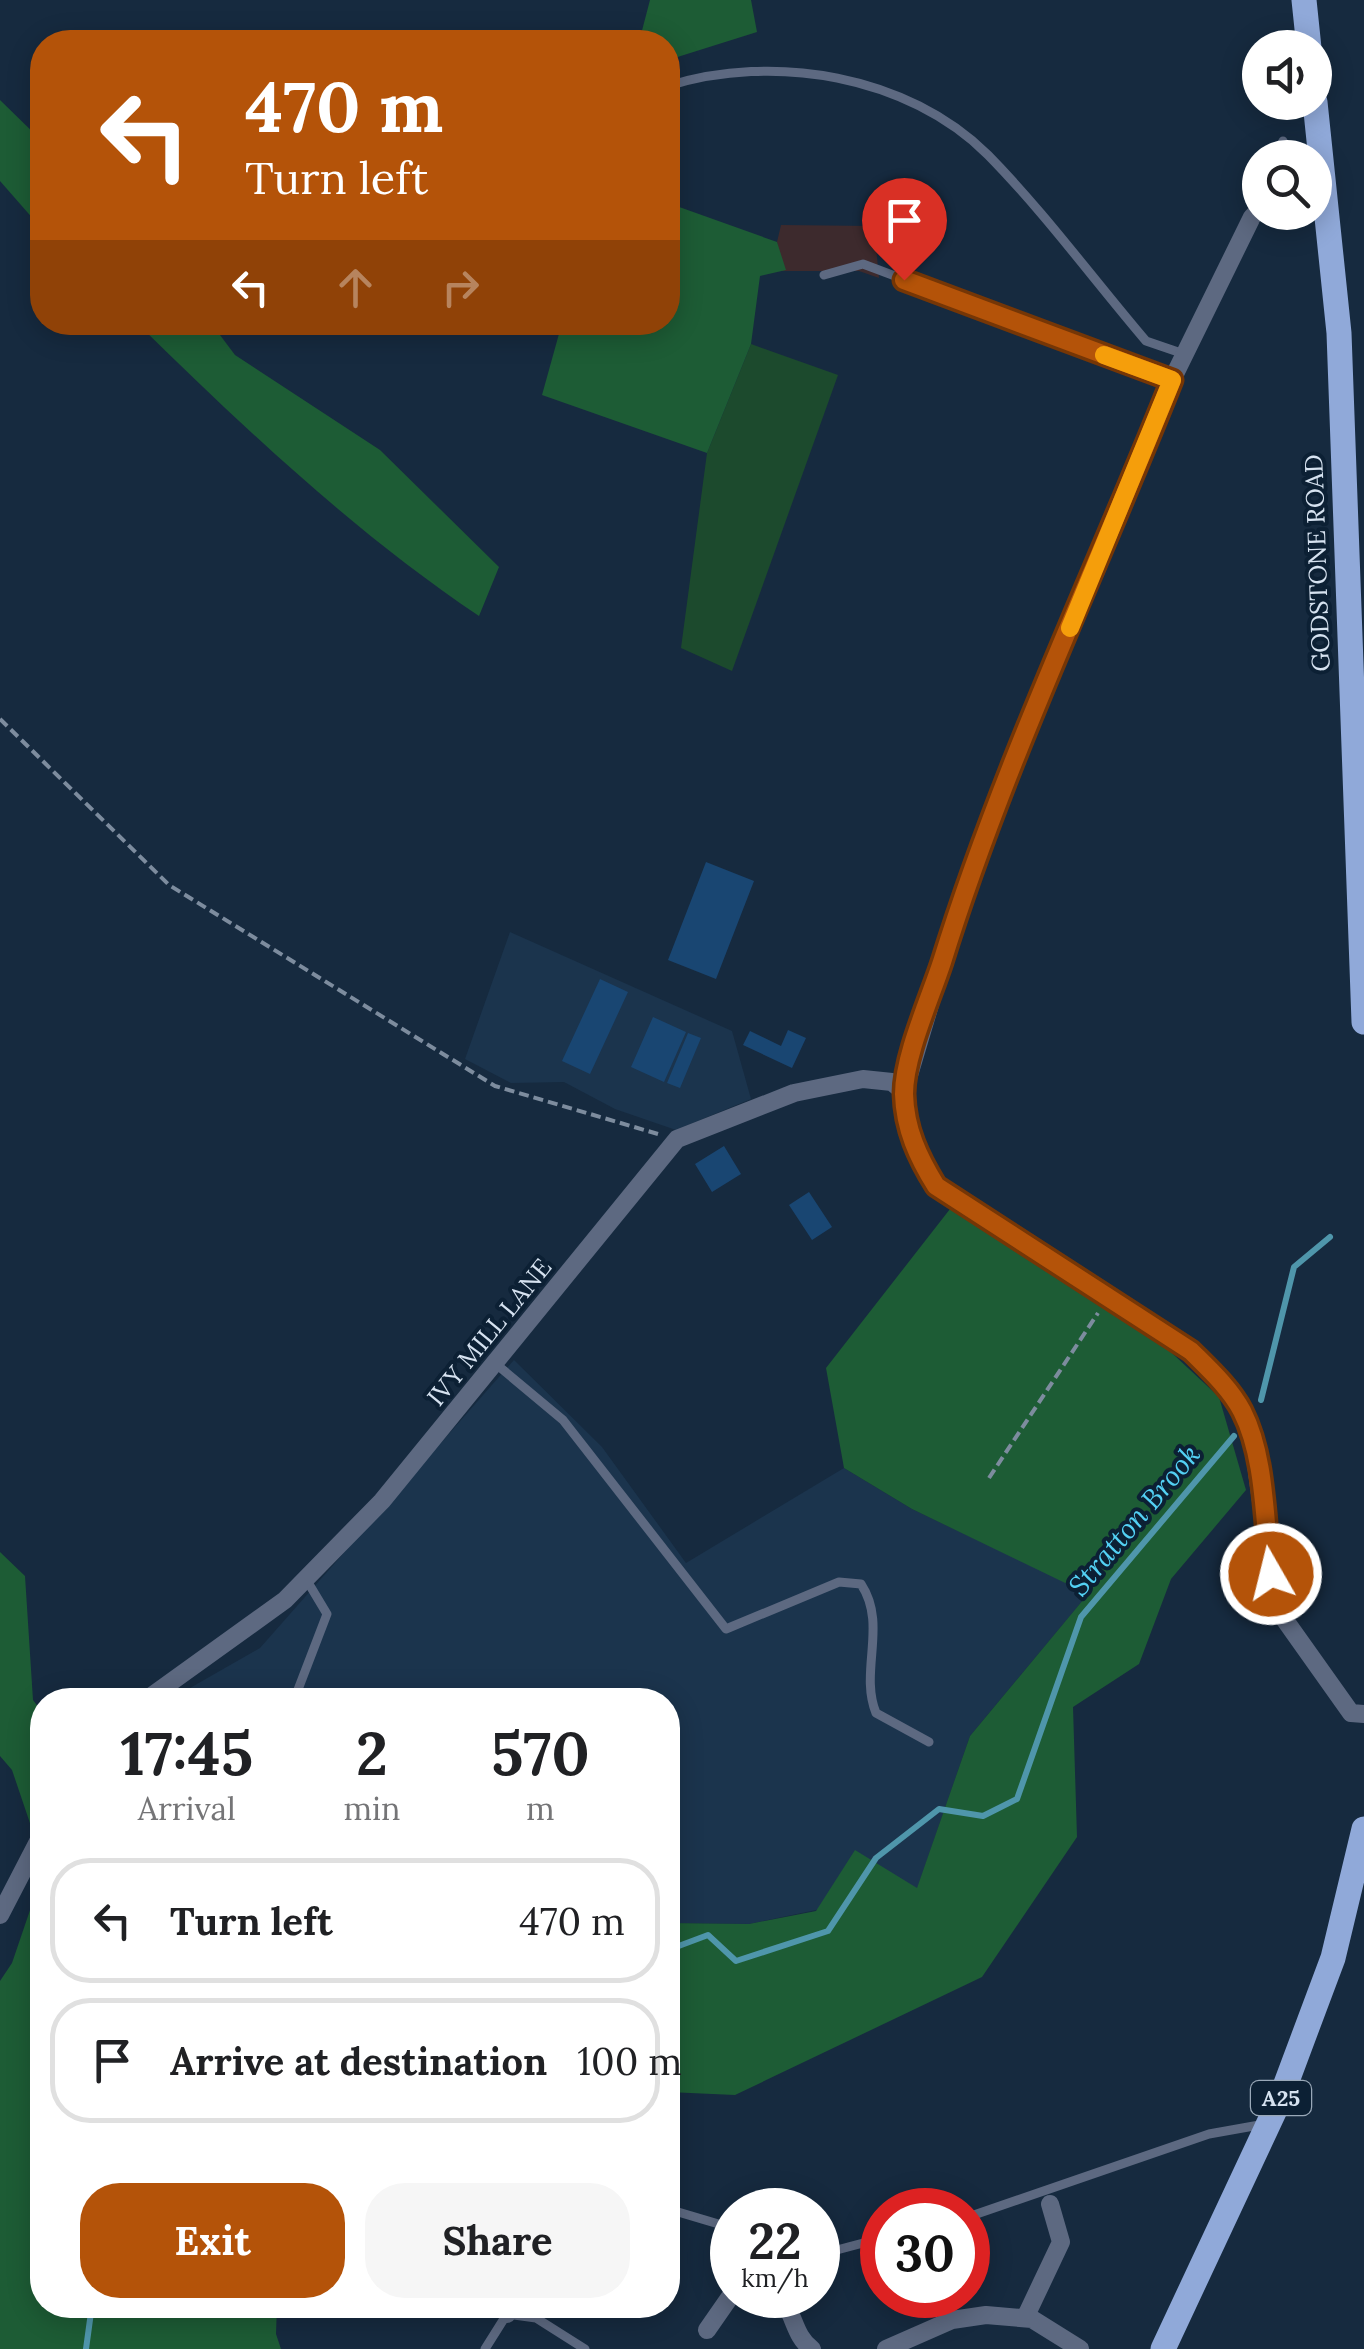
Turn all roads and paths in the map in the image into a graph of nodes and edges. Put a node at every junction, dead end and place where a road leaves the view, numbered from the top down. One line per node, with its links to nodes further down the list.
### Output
1 (1304, 0): 2 (main road)
2 (1307, 30)
3 (680, 84): 7 (lane)
4 (1247, 230): 7 (street)
5 (1325, 230): 10 (main road, GODSTONE ROAD)
6 (824, 275): 8 (lane)
7 (1184, 354): 8 (street)
8 (1172, 380): 11 (street)
9 (0, 720): 12 (path)
10 (1364, 1022)
11 (904, 1092): 12 (street, IVY MILL LANE); 13 (street)
12 (677, 1140): 14 (street, IVY MILL LANE)
13 (1110, 1298): 15 (path); 19 (street)
14 (496, 1364): 16 (street, IVY MILL LANE); 20 (lane)
15 (989, 1478)
16 (306, 1579): 17 (street, IVY MILL LANE); 18 (lane)
17 (164, 1688)
18 (299, 1688)
19 (1364, 1714)
20 (930, 1742)
21 (1364, 1833): 24 (main road, A25)
22 (30, 1857): 23 (street)
23 (0, 1915)
24 (1269, 2124): 26 (lane); 40 (main road, A25)
25 (1050, 2204): 33 (street)
26 (990, 2209)
27 (680, 2213): 28 (lane)
28 (710, 2221)
29 (501, 2318): 35 (lane)
30 (536, 2318): 36 (lane)
31 (715, 2318): 34 (street)
32 (792, 2318): 37 (street)
33 (1024, 2318): 38 (street); 39 (street)
34 (707, 2330)
35 (485, 2349)
36 (585, 2349)
37 (812, 2349)
38 (886, 2349)
39 (1080, 2349)
40 (1164, 2349)

